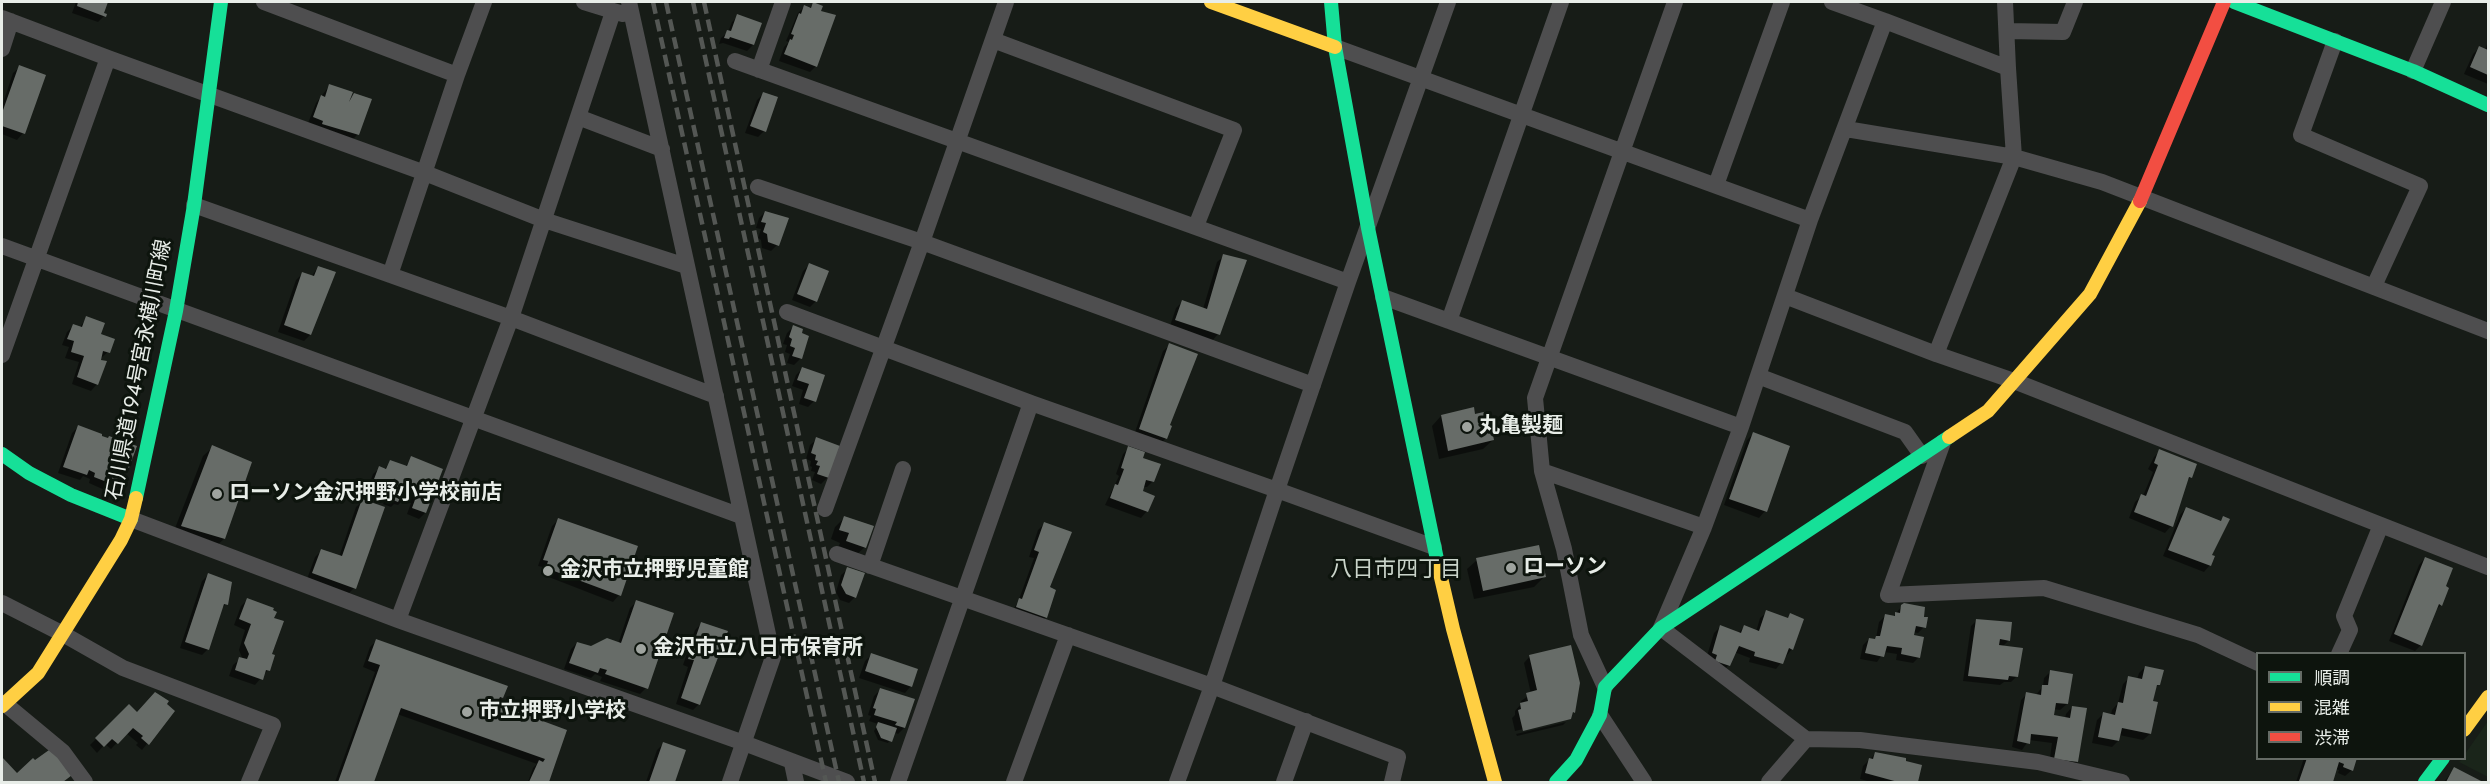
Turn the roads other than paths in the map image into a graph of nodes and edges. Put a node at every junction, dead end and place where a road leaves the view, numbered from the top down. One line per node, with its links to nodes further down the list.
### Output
1 (221, 2): 35 (street, 石川県道194号宮永横川町線)
2 (264, 2): 33 (street)
3 (484, 2): 33 (street)
4 (584, 2): 20 (street)
5 (783, 2): 31 (street)
6 (1006, 2): 24 (street)
7 (1211, 2): 26 (street)
8 (1332, 2): 26 (street)
9 (1448, 2): 34 (street)
10 (1561, 2): 37 (street)
11 (1675, 2): 42 (street)
12 (1782, 2): 45 (street)
13 (1832, 2): 22 (street)
14 (2005, 2): 23 (street)
15 (2075, 2): 23 (street)
16 (2224, 2): 47 (street)
17 (2234, 2): 25 (street)
18 (2443, 2): 32 (street)
19 (630, 9): 20 (street); 41 (street)
20 (613, 12): 38 (street)
21 (6, 19): 27 (street); 28 (street)
22 (1885, 21): 30 (street); 39 (street)
23 (2007, 32): 30 (street)
24 (993, 40): 40 (street); 51 (street)
25 (2336, 41): 32 (street); 59 (street)
26 (1335, 47): 34 (street); 52 (street)
27 (2, 49)
28 (108, 58): 35 (street); 55 (street)
29 (735, 61): 31 (street)
30 (2008, 68): 43 (street)
31 (759, 70): 40 (street)
32 (2413, 71): 36 (street)
33 (457, 75): 44 (street)
34 (1420, 78): 37 (street); 52 (street)
35 (210, 94): 44 (street); 48 (street, 石川県道194号宮永横川町線)
36 (2488, 105)
37 (1521, 115): 42 (street); 65 (street)
38 (578, 117): 41 (street); 49 (street)
39 (1846, 129): 43 (street); 50 (street)
40 (959, 141): 51 (street); 53 (street)
41 (662, 149): 56 (street)
42 (1622, 152): 45 (street); 70 (street)
43 (2014, 158): 47 (street); 68 (street)
44 (425, 173): 49 (street); 57 (street)
45 (1716, 185): 50 (street)
46 (758, 187): 53 (street)
47 (2143, 196): 59 (street); 72 (street)
48 (194, 206): 57 (street); 62 (street, 石川県道194号宮永横川町線)
49 (544, 220): 56 (street); 64 (street)
50 (1810, 220): 60 (street)
51 (1196, 226): 58 (street)
52 (1368, 228): 58 (street); 61 (street)
53 (922, 242): 67 (street); 73 (street)
54 (2, 246): 55 (street)
55 (35, 259): 62 (street); 69 (street)
56 (686, 266): 74 (street)
57 (390, 275): 64 (street)
58 (1348, 282): 73 (street)
59 (2374, 286): 66 (street)
60 (1785, 296): 68 (street); 71 (street)
61 (1383, 297): 65 (street); 89 (street)
62 (176, 311): 76 (street); 86 (street, 石川県道194号宮永横川町線)
63 (787, 312): 67 (street)
64 (511, 318): 74 (street); 76 (street)
65 (1449, 321): 70 (street)
66 (2488, 331)
67 (885, 347): 75 (street); 84 (street)
68 (1936, 354): 72 (street)
69 (2, 355)
70 (1549, 358): 77 (street); 82 (street)
71 (1758, 376): 77 (street); 80 (street)
72 (2014, 381): 78 (street); 87 (street)
73 (1313, 384): 83 (street)
74 (716, 396): 85 (street)
75 (1032, 403): 83 (street); 93 (street)
76 (473, 419): 85 (street); 95 (street)
77 (1741, 427): 88 (street)
78 (1943, 442): 80 (street); 100 (street)
79 (2, 454): 86 (street)
80 (1922, 456): 96 (street)
81 (903, 469): 91 (street)
82 (1542, 471): 88 (street); 102 (street)
83 (1277, 490): 89 (street); 101 (street)
84 (825, 509)
85 (741, 516): 109 (street)
86 (131, 519): 95 (street); 97 (street, 石川県道194号宮永横川町線)
87 (2381, 525): 92 (street); 99 (street)
88 (1704, 527): 96 (street)
89 (1434, 547): 122 (street)
90 (837, 554): 91 (street)
91 (870, 566): 93 (street)
92 (2488, 567)
93 (962, 598): 98 (street); 117 (street)
94 (2, 603): 97 (street)
95 (398, 620): 109 (street)
96 (1661, 628): 102 (street); 108 (street)
97 (63, 634): 104 (street, 石川県道194号宮永横川町線); 113 (street)
98 (1068, 635): 101 (street); 118 (street)
99 (2340, 652)
100 (2256, 662)
101 (1212, 686): 106 (street); 119 (street)
102 (1605, 687): 105 (street)
103 (2488, 697): 107 (street)
104 (3, 704): 112 (street)
105 (1600, 715): 123 (street); 124 (street)
106 (1306, 721): 120 (street); 121 (street)
107 (2466, 726)
108 (1806, 739): 125 (street); 126 (street)
109 (744, 743): 111 (street); 114 (street)
110 (2442, 760): 127 (street)
111 (792, 763): 115 (street); 116 (street)
112 (85, 783)
113 (249, 783)
114 (730, 783)
115 (796, 783)
116 (847, 783)
117 (898, 783)
118 (1014, 783)
119 (1177, 783)
120 (1284, 783)
121 (1392, 783)
122 (1495, 783)
123 (1556, 783)
124 (1644, 783)
125 (1769, 783)
126 (2122, 783)
127 (2424, 783)

